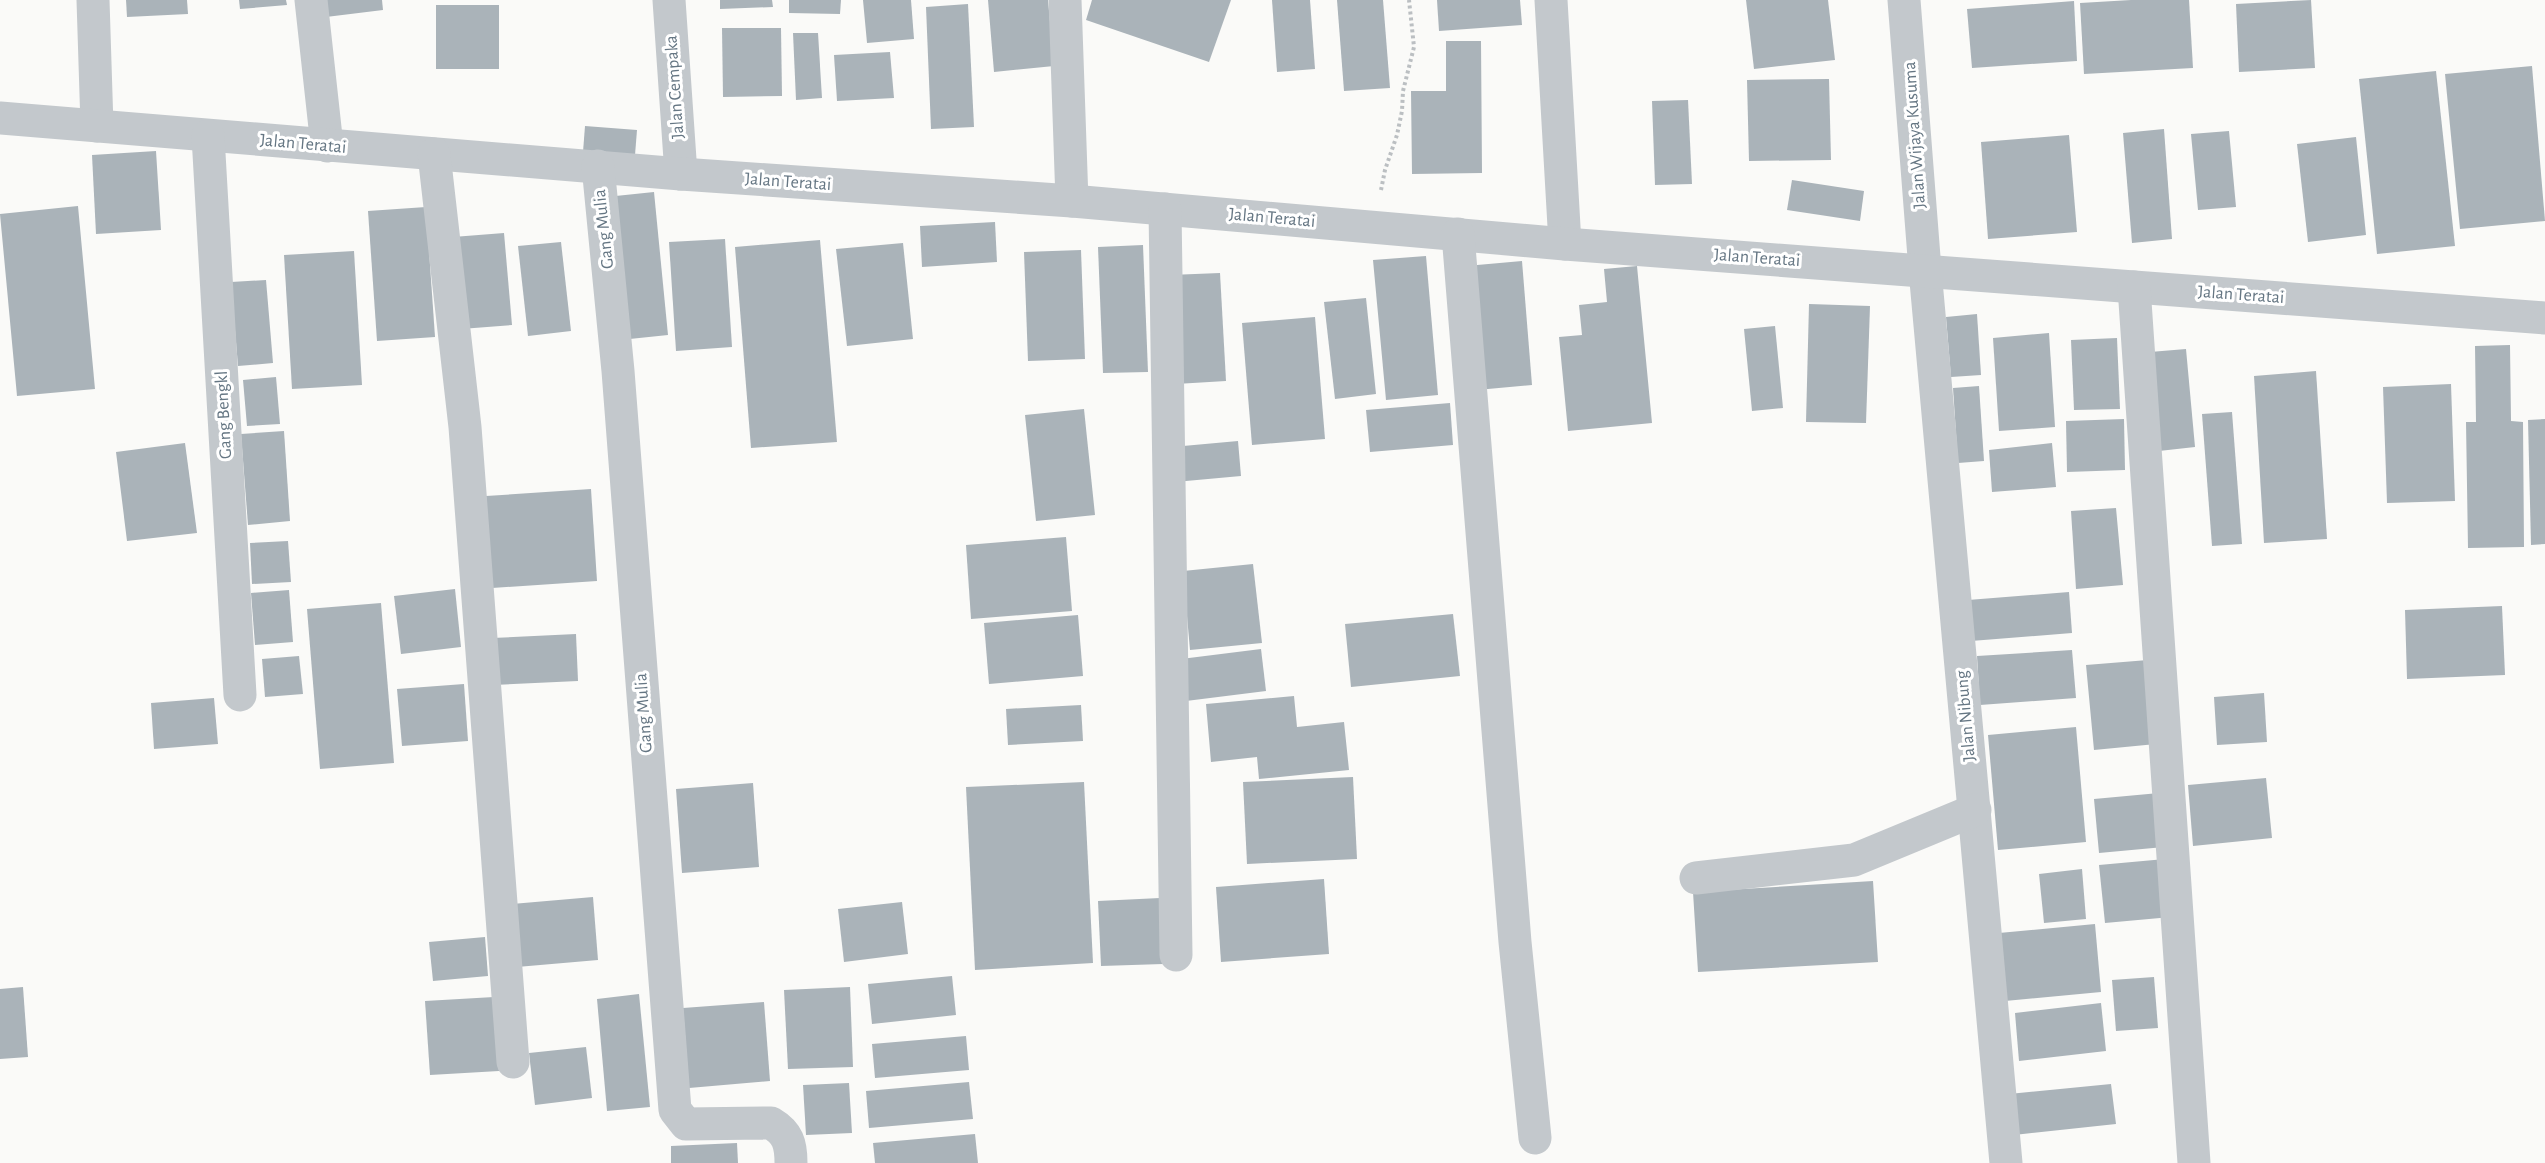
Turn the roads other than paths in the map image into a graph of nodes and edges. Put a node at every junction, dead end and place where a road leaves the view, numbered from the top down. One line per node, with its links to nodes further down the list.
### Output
1 (93, 0): 8 (street)
2 (311, 0): 10 (street)
3 (669, 0): 13 (street, Jalan Cempaka)
4 (1065, 0): 14 (street)
5 (1551, 0): 17 (street)
6 (1904, 0): 18 (street, Jalan Wijaya Kusuma)
7 (0, 118): 8 (street, Jalan Teratai)
8 (96, 126): 9 (street, Jalan Teratai)
9 (208, 136): 10 (street, Jalan Teratai); 21 (street, Gang Bengkl)
10 (327, 146): 11 (street, Jalan Teratai)
11 (434, 154): 12 (street, Jalan Teratai); 25 (street)
12 (598, 166): 13 (street, Jalan Teratai); 27 (street, Gang Mulia)
13 (681, 174): 14 (street, Jalan Teratai)
14 (1072, 201): 15 (street, Jalan Teratai)
15 (1165, 209): 16 (street, Jalan Teratai); 24 (street)
16 (1458, 234): 17 (street, Jalan Teratai); 26 (street)
17 (1565, 244): 18 (street, Jalan Teratai)
18 (1925, 270): 19 (street, Jalan Teratai); 22 (street, Jalan Nibung)
19 (2134, 287): 20 (street, Jalan Teratai); 29 (street)
20 (2545, 318)
21 (240, 695)
22 (1975, 810): 23 (street); 28 (street, Jalan Nibung)
23 (1696, 878)
24 (1176, 955)
25 (513, 1062)
26 (1534, 1138)
27 (791, 1163)
28 (2006, 1163)
29 (2193, 1163)

